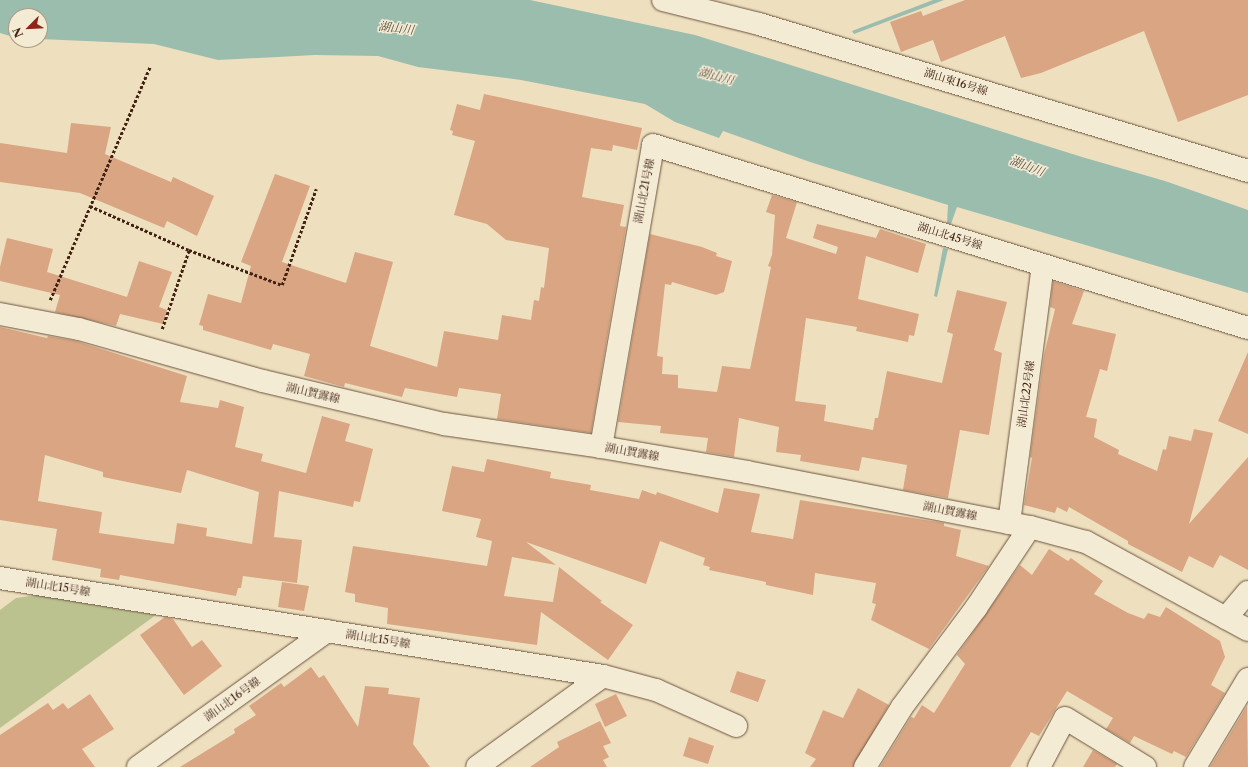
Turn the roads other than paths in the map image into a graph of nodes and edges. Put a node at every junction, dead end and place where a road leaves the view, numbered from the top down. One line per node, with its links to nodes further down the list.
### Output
1 (663, 0): 3 (street, 湖山東16号線)
2 (653, 144): 4 (street, 湖山北45号線); 7 (street, 湖山北21号線)
3 (1248, 171)
4 (1043, 265): 6 (street, 湖山北45号線); 8 (street, 湖山北22号線)
5 (0, 314): 7 (street, 湖山賀露線)
6 (1248, 328)
7 (601, 447): 8 (street, 湖山賀露線)
8 (1009, 523): 9 (street, 湖山賀露線)
9 (1030, 527): 12 (street, 湖山賀露線); 20 (street)
10 (0, 578): 14 (street, 湖山北15号線)
11 (1248, 592): 12 (street)
12 (1226, 618): 13 (street, 湖山賀露線)
13 (1248, 630)
14 (327, 631): 15 (street, 湖山北15号線); 18 (street, 湖山北16号線)
15 (603, 676): 17 (street, 湖山北15号線); 19 (street)
16 (1248, 679): 23 (street)
17 (736, 726)
18 (138, 767)
19 (477, 767)
20 (865, 767)
21 (1039, 767): 22 (street)
22 (1145, 767)
23 (1195, 767)

